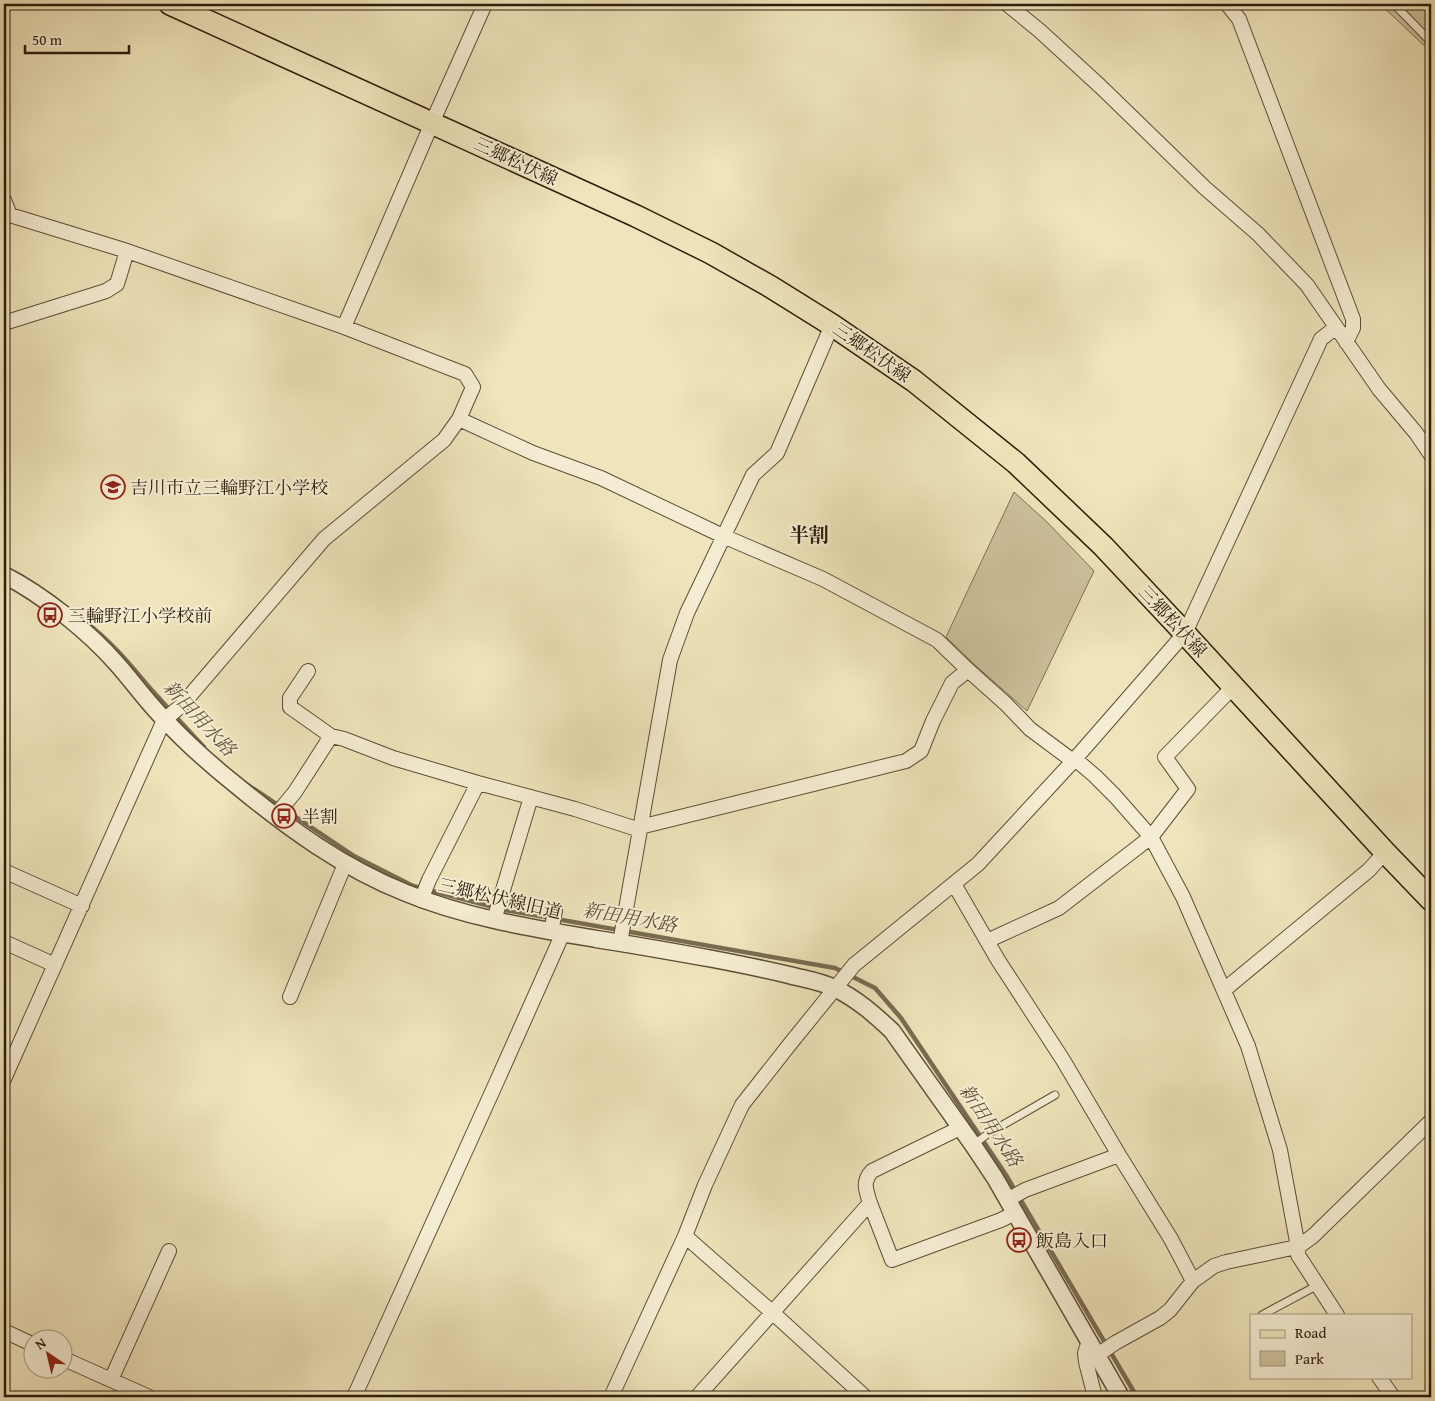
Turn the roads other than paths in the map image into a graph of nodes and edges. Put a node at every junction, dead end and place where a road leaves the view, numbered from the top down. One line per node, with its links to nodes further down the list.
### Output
1 (170, 4): 7 (main road, 三郷松伏線)
2 (486, 4): 7 (street)
3 (1007, 4): 13 (street)
4 (1227, 4): 14 (street)
5 (1394, 4): 6 (lane)
6 (1431, 42)
7 (432, 123): 11 (main road, 三郷松伏線); 12 (street)
8 (4, 200): 9 (street)
9 (127, 251): 10 (street); 12 (street)
10 (4, 324)
11 (832, 325): 17 (street); 19 (main road, 三郷松伏線)
12 (344, 327): 15 (street)
13 (1335, 328): 14 (street); 19 (street)
14 (1346, 342): 16 (street)
15 (459, 419): 17 (street); 23 (street)
16 (1431, 454)
17 (723, 536): 20 (street); 29 (street)
18 (4, 575): 23 (street, 三郷松伏線旧道)
19 (1185, 633): 22 (main road, 三郷松伏線); 25 (street)
20 (968, 670): 25 (street); 29 (street)
21 (308, 671): 24 (street)
22 (1234, 686): 30 (street); 31 (main road, 三郷松伏線)
23 (172, 714): 28 (street, 三郷松伏線旧道); 37 (street)
24 (331, 736): 26 (street); 28 (street)
25 (1074, 760): 30 (street); 34 (street)
26 (478, 783): 27 (street); 35 (street)
27 (531, 798): 29 (street); 38 (street)
28 (281, 809): 32 (street, 三郷松伏線旧道)
29 (640, 828): 40 (street)
30 (1151, 837): 41 (street); 45 (street)
31 (1385, 852): 36 (main road, 三郷松伏線); 45 (street)
32 (345, 864): 35 (street, 三郷松伏線旧道); 46 (street)
33 (4, 872): 37 (street)
34 (954, 884): 41 (street); 44 (street)
35 (425, 891): 38 (street, 三郷松伏線旧道)
36 (1431, 900)
37 (82, 906): 43 (street)
38 (496, 911): 39 (street, 三郷松伏線旧道)
39 (555, 925): 40 (street, 三郷松伏線旧道); 70 (street)
40 (622, 933): 44 (street, 三郷松伏線旧道)
41 (987, 941): 52 (street)
42 (4, 942): 43 (street)
43 (56, 965): 47 (street)
44 (838, 984): 50 (street, 三郷松伏線旧道); 55 (street)
45 (1224, 990): 56 (street)
46 (290, 997)
47 (4, 1079)
48 (1055, 1095): 51 (lane)
49 (1431, 1120): 56 (street)
50 (960, 1128): 51 (street, 三郷松伏線旧道); 53 (street)
51 (975, 1143): 54 (street, 三郷松伏線旧道)
52 (1119, 1155): 54 (street); 58 (street)
53 (870, 1203): 54 (street); 60 (street)
54 (1011, 1203): 65 (street, 三郷松伏線旧道)
55 (685, 1236): 60 (street); 71 (street)
56 (1298, 1247): 58 (street); 59 (street)
57 (169, 1250): 68 (street)
58 (1193, 1281): 65 (street)
59 (1318, 1285): 61 (lane); 62 (street)
60 (774, 1313): 72 (street); 73 (street)
61 (1264, 1314)
62 (1336, 1314)
63 (4, 1331): 64 (street)
64 (22, 1339)
65 (1096, 1349): 74 (street); 75 (street, 三郷松伏線旧道)
66 (72, 1362): 68 (street)
67 (1380, 1378): 76 (street)
68 (111, 1380): 69 (street)
69 (149, 1397)
70 (354, 1397)
71 (611, 1397)
72 (698, 1397)
73 (865, 1397)
74 (1095, 1397)
75 (1121, 1397)
76 (1393, 1397)

